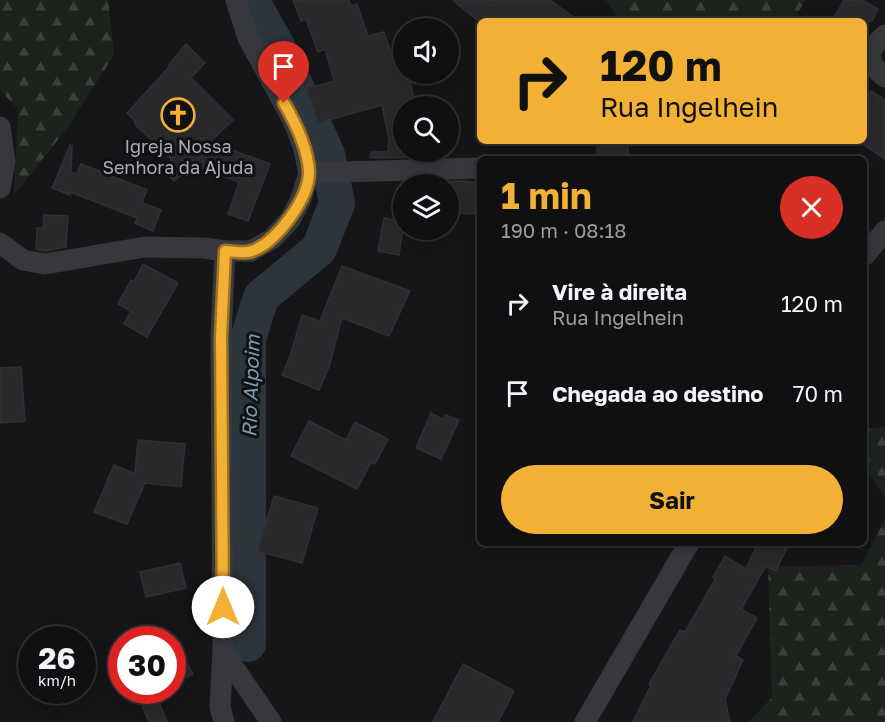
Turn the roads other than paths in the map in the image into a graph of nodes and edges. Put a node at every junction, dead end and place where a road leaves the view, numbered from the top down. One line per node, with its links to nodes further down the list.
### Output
1 (236, 0): 6 (street)
2 (885, 34): 3 (street)
3 (885, 77)
4 (0, 127): 7 (street)
5 (477, 168): 6 (street)
6 (310, 173): 10 (street)
7 (0, 188)
8 (885, 231): 11 (street)
9 (0, 243): 10 (street)
10 (225, 251): 13 (street)
11 (867, 252)
12 (687, 546): 16 (street)
13 (223, 652): 14 (street); 15 (street)
14 (224, 722)
15 (271, 722)
16 (585, 722)

